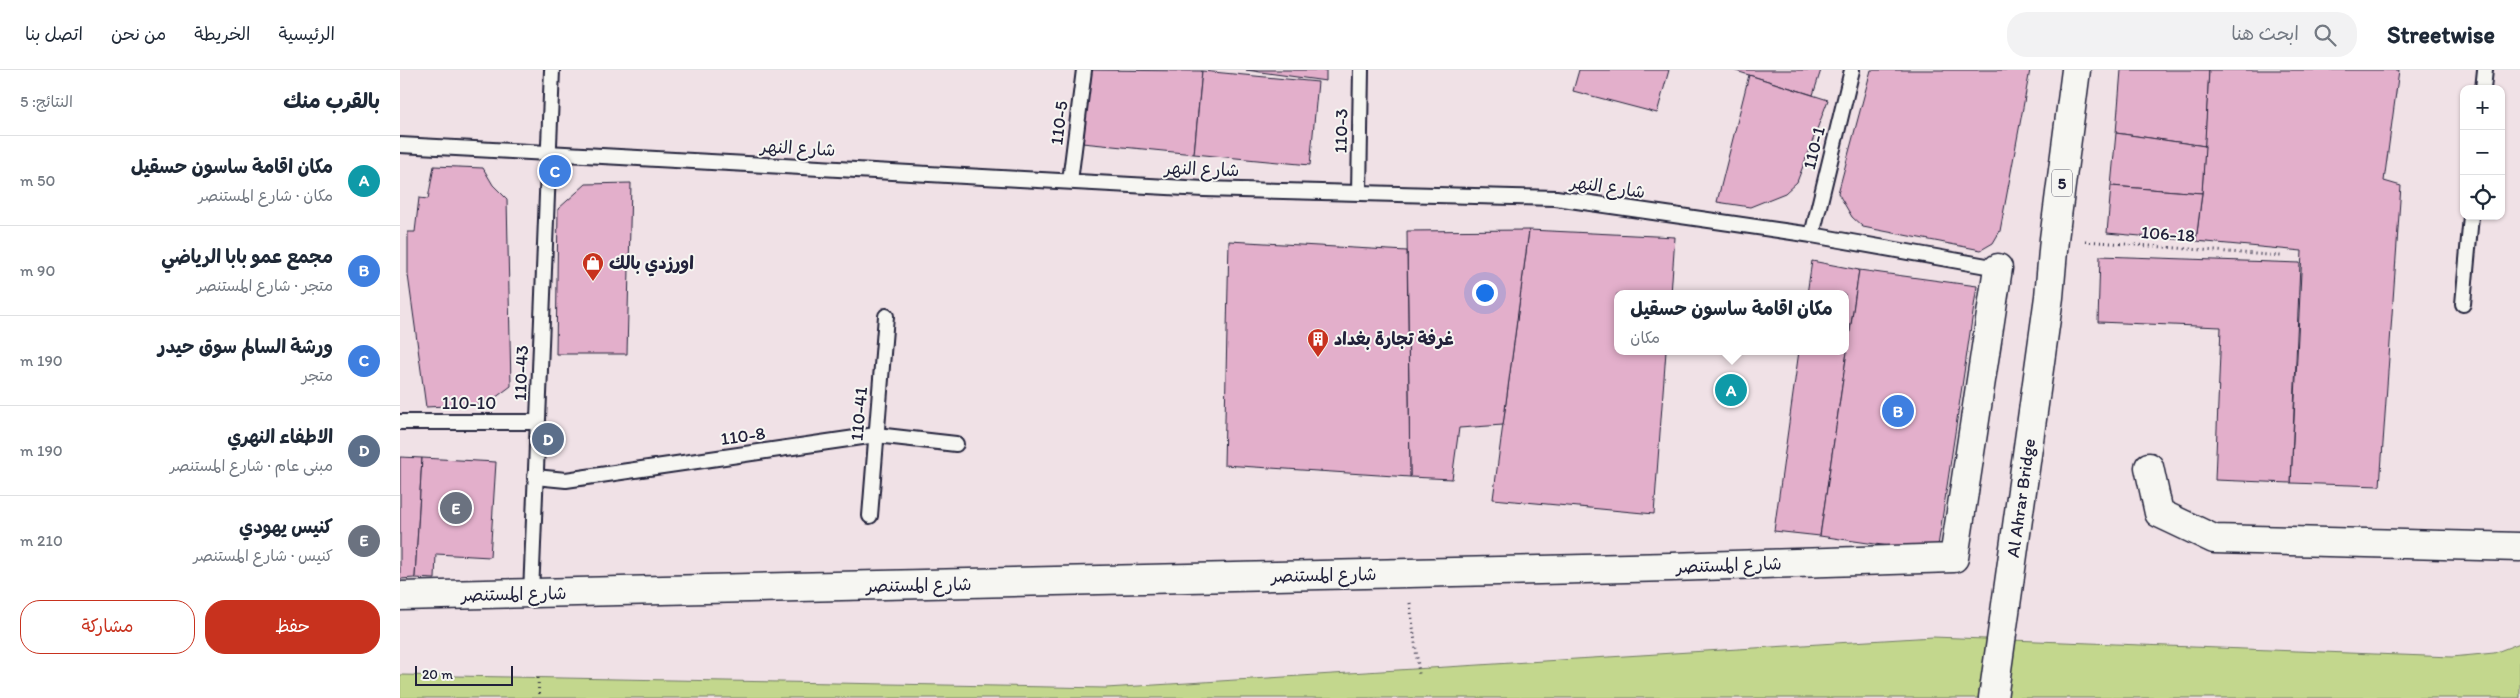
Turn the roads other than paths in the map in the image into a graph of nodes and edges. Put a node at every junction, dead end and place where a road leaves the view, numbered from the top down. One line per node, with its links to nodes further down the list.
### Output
1 (552, 70): 9 (lane, 110-43)
2 (1084, 70): 10 (lane, 110-5)
3 (1361, 70): 11 (lane, 110-3)
4 (1852, 70): 13 (lane, 110-1)
5 (2076, 70): 27 (street, Al Ahrar Bridge / 5)
6 (2485, 70): 7 (lane)
7 (2483, 85)
8 (400, 145): 9 (lane, شارع النهر)
9 (549, 154): 10 (lane, شارع النهر); 18 (lane, 110-43)
10 (1070, 182): 11 (lane, شارع النهر)
11 (1359, 193): 13 (lane, شارع النهر)
12 (2471, 220): 15 (lane)
13 (1812, 235): 14 (lane, شارع النهر)
14 (1998, 268): 25 (street, شارع المستنصر)
15 (2463, 304)
16 (886, 316): 19 (lane, 110-41)
17 (400, 422): 18 (lane, 110-10)
18 (538, 422): 22 (lane, 110-43)
19 (876, 435): 20 (lane, 110-8); 22 (lane, 110-8); 23 (lane, 110-41)
20 (956, 444)
21 (2149, 467): 24 (street)
22 (535, 477): 25 (lane, 110-43)
23 (870, 516)
24 (2520, 547)
25 (531, 594): 26 (street, شارع المستنصر)
26 (400, 596)
27 (1993, 698)

